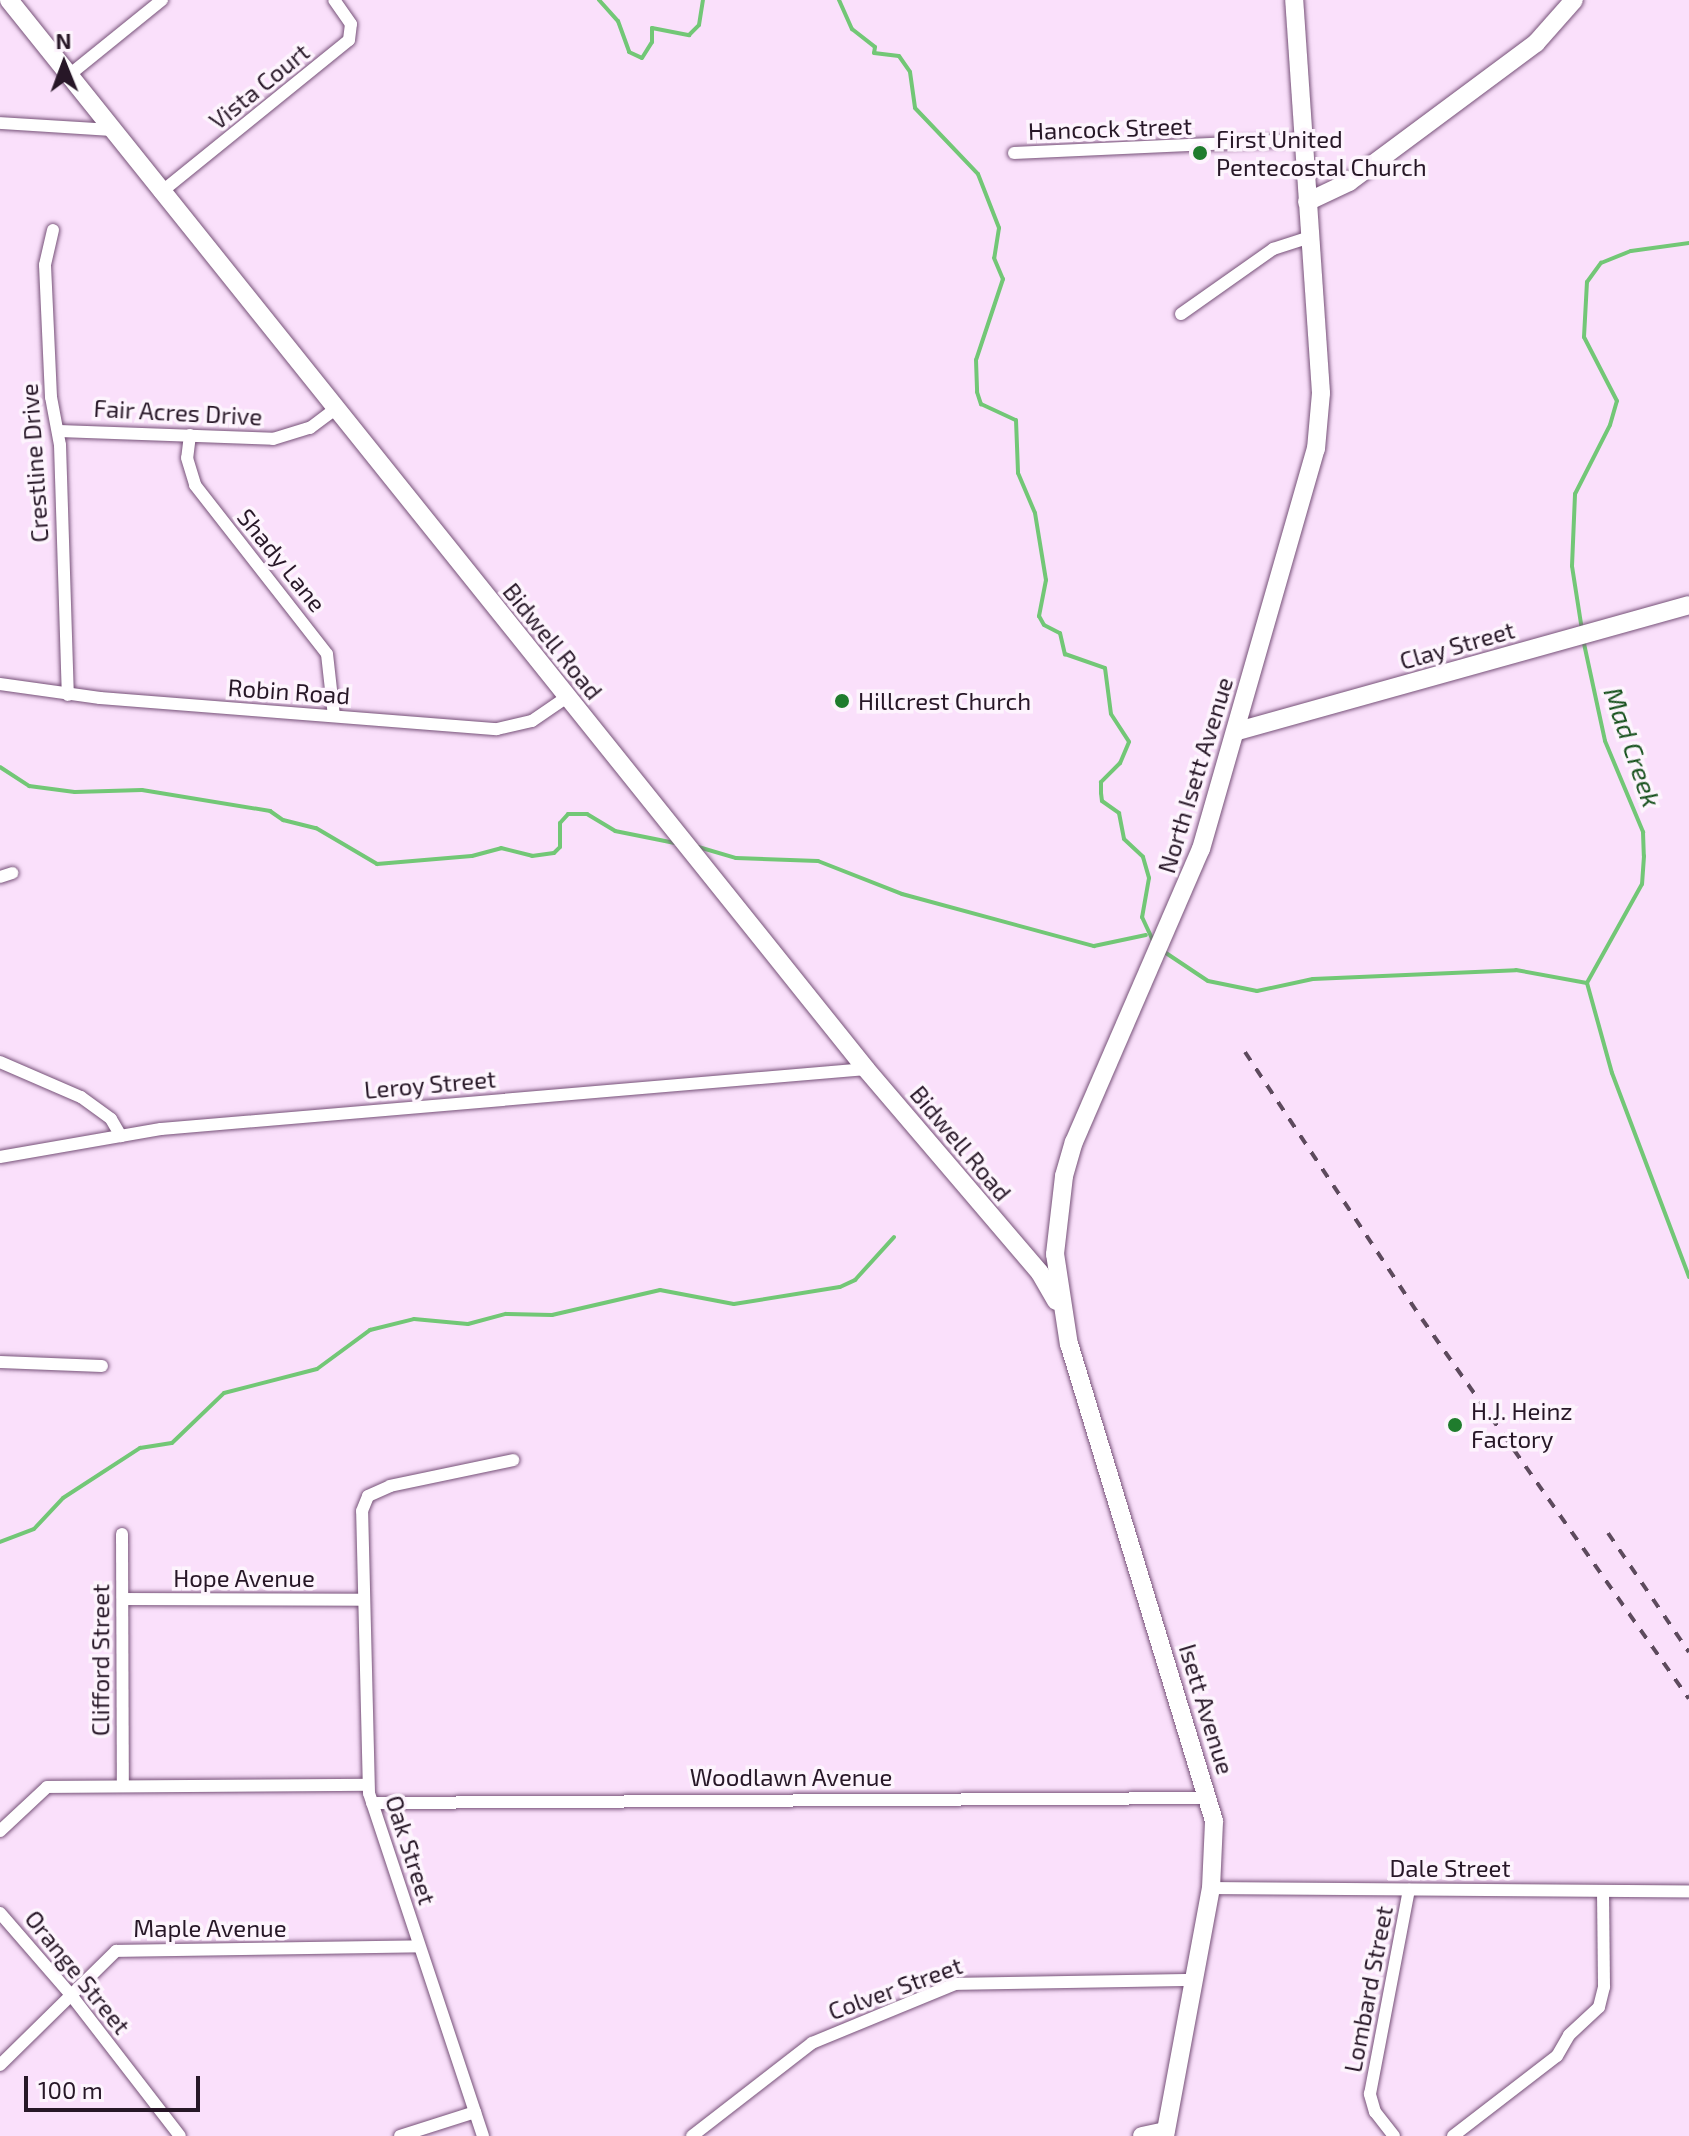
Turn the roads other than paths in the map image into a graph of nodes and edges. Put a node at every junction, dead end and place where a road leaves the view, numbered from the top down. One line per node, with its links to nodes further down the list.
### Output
1 (9, 0): 6 (street, Bidwell Road)
2 (162, 0): 6 (street)
3 (334, 0): 11 (street, Vista Court)
4 (1294, 0): 9 (street)
5 (1574, 0): 12 (street)
6 (68, 76): 8 (street, Bidwell Road)
7 (0, 123): 8 (street)
8 (110, 130): 11 (street, Bidwell Road)
9 (1303, 140): 10 (street, Hancock Street); 12 (street)
10 (1014, 153)
11 (160, 193): 16 (street, Bidwell Road)
12 (1307, 202): 14 (street)
13 (53, 230): 17 (street, Crestline Drive)
14 (1310, 237): 15 (street); 24 (street, North Isett Avenue)
15 (1181, 314)
16 (335, 409): 18 (street, Fair Acres Drive); 22 (street, Bidwell Road)
17 (59, 431): 18 (street, Fair Acres Drive); 21 (street, Crestline Drive)
18 (190, 435): 23 (street, Shady Lane)
19 (1689, 605): 24 (street, Clay Street)
20 (0, 684): 21 (street, Robin Road)
21 (68, 695): 23 (street, Robin Road)
22 (567, 697): 23 (street, Robin Road); 26 (street, Bidwell Road)
23 (334, 716)
24 (1238, 731): 29 (street, North Isett Avenue)
25 (0, 1062): 27 (street)
26 (866, 1069): 27 (street, Leroy Street); 29 (street, Bidwell Road)
27 (121, 1136): 28 (street, Leroy Street)
28 (0, 1157)
29 (1061, 1311): 38 (street, Isett Avenue)
30 (0, 1362): 31 (street)
31 (102, 1366)
32 (513, 1460): 35 (street, Oak Street)
33 (122, 1534): 34 (street, Clifford Street)
34 (123, 1599): 35 (street, Hope Avenue); 36 (street, Clifford Street)
35 (364, 1600): 37 (street, Oak Street)
36 (123, 1785): 37 (street); 40 (street)
37 (368, 1785): 39 (street, Oak Street)
38 (1210, 1798): 39 (street, Woodlawn Avenue); 41 (street, Isett Avenue)
39 (372, 1803): 46 (street, Oak Street)
40 (0, 1831)
41 (1211, 1888): 42 (street, Dale Street); 47 (street, Isett Avenue)
42 (1409, 1890): 43 (street, Dale Street); 57 (street, Lombard Street)
43 (1603, 1891): 44 (street, Dale Street); 58 (street)
44 (1689, 1891)
45 (0, 1913): 48 (street, Orange Street)
46 (419, 1946): 48 (street, Maple Avenue); 50 (street, Oak Street)
47 (1194, 1980): 51 (street, Isett Avenue); 55 (street, Colver Street)
48 (71, 1995): 49 (street, Maple Avenue); 52 (street, Orange Street)
49 (0, 2065)
50 (475, 2112): 53 (street); 54 (street, Oak Street)
51 (1165, 2134): 56 (street)
52 (180, 2136)
53 (400, 2136)
54 (483, 2136)
55 (692, 2136)
56 (1142, 2136)
57 (1394, 2136)
58 (1453, 2136)

